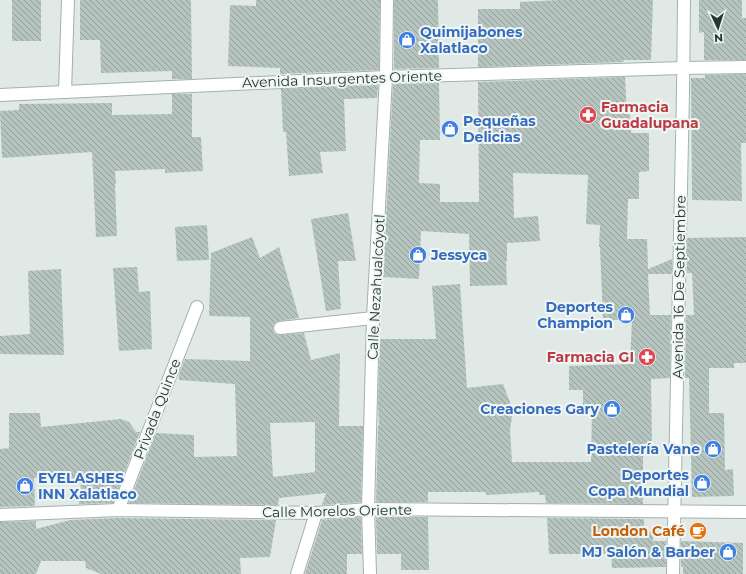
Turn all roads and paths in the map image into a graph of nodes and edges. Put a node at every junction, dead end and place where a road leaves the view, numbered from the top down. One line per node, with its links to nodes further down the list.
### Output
1 (68, 0): 7 (street)
2 (387, 0): 6 (street, Calle Nezahualcóyotl)
3 (684, 0): 5 (street, Avenida 16 De Septiembre)
4 (746, 67): 5 (street, Avenida Insurgentes Oriente)
5 (683, 68): 6 (street, Avenida Insurgentes Oriente); 14 (street, Avenida 16 De Septiembre)
6 (386, 77): 7 (street, Avenida Insurgentes Oriente); 10 (street, Calle Nezahualcóyotl)
7 (66, 92): 8 (street, Avenida Insurgentes Oriente)
8 (0, 95)
9 (197, 307): 13 (street, Privada Quince)
10 (373, 318): 11 (street); 12 (street, Calle Nezahualcóyotl)
11 (280, 328)
12 (368, 509): 14 (street, Calle Morelos Oriente); 16 (street, Calle Morelos Oriente); 19 (street, Calle Nezahualcóyotl)
13 (118, 510): 16 (street, Calle Morelos Oriente); 17 (street, Calle Morelos Oriente)
14 (674, 511): 15 (street, Calle Morelos Oriente); 20 (street, Avenida 16 De Septiembre)
15 (746, 512)
16 (316, 513): 18 (street)
17 (0, 515)
18 (297, 574)
19 (370, 574)
20 (673, 574)

